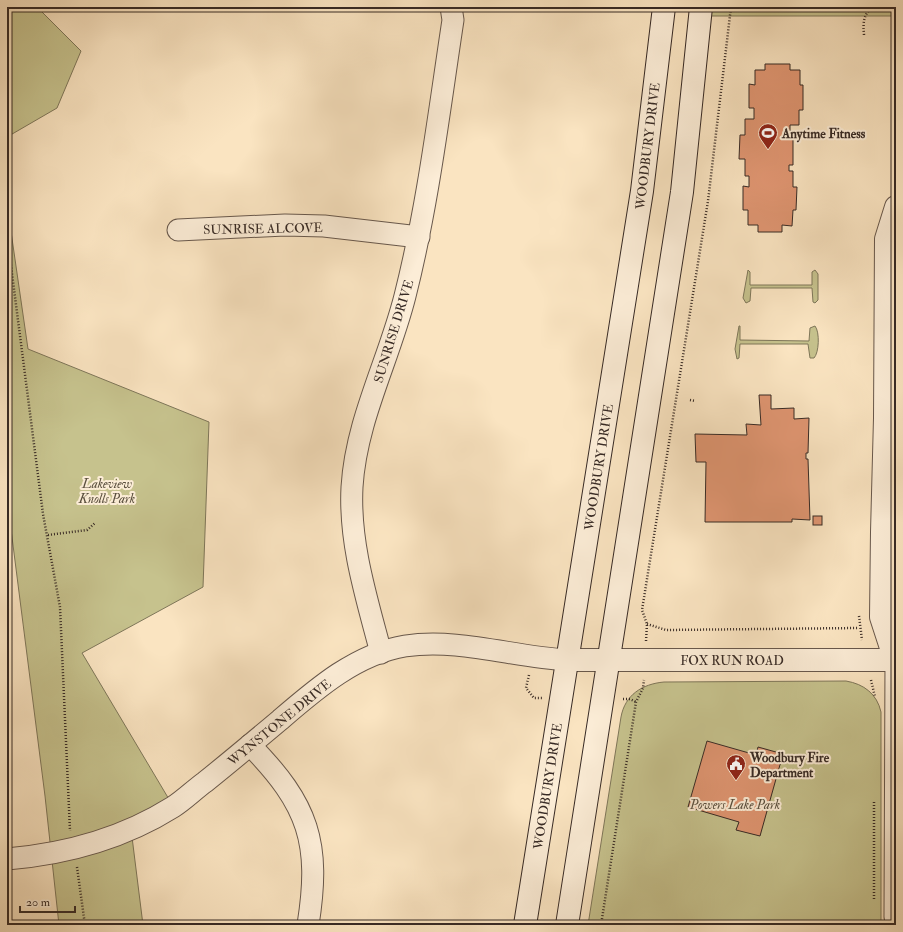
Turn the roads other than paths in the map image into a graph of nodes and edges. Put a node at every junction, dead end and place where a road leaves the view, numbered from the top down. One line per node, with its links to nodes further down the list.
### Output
1 (451, 7): 6 (street, SUNRISE DRIVE)
2 (664, 7): 9 (main road, WOODBURY DRIVE)
3 (701, 7): 10 (main road)
4 (896, 206): 8 (main road)
5 (178, 230): 6 (street, SUNRISE ALCOVE)
6 (419, 237): 7 (street, SUNRISE DRIVE)
7 (382, 653): 9 (street, WYNSTONE DRIVE); 11 (street, WYNSTONE DRIVE)
8 (896, 658): 10 (main road, FOX RUN ROAD); 13 (street)
9 (567, 660): 10 (main road, FOX RUN ROAD); 15 (main road, WOODBURY DRIVE)
10 (608, 660): 16 (main road)
11 (250, 746): 12 (street, WYNSTONE DRIVE); 14 (street)
12 (7, 859)
13 (896, 917)
14 (308, 925)
15 (525, 925)
16 (567, 925)

